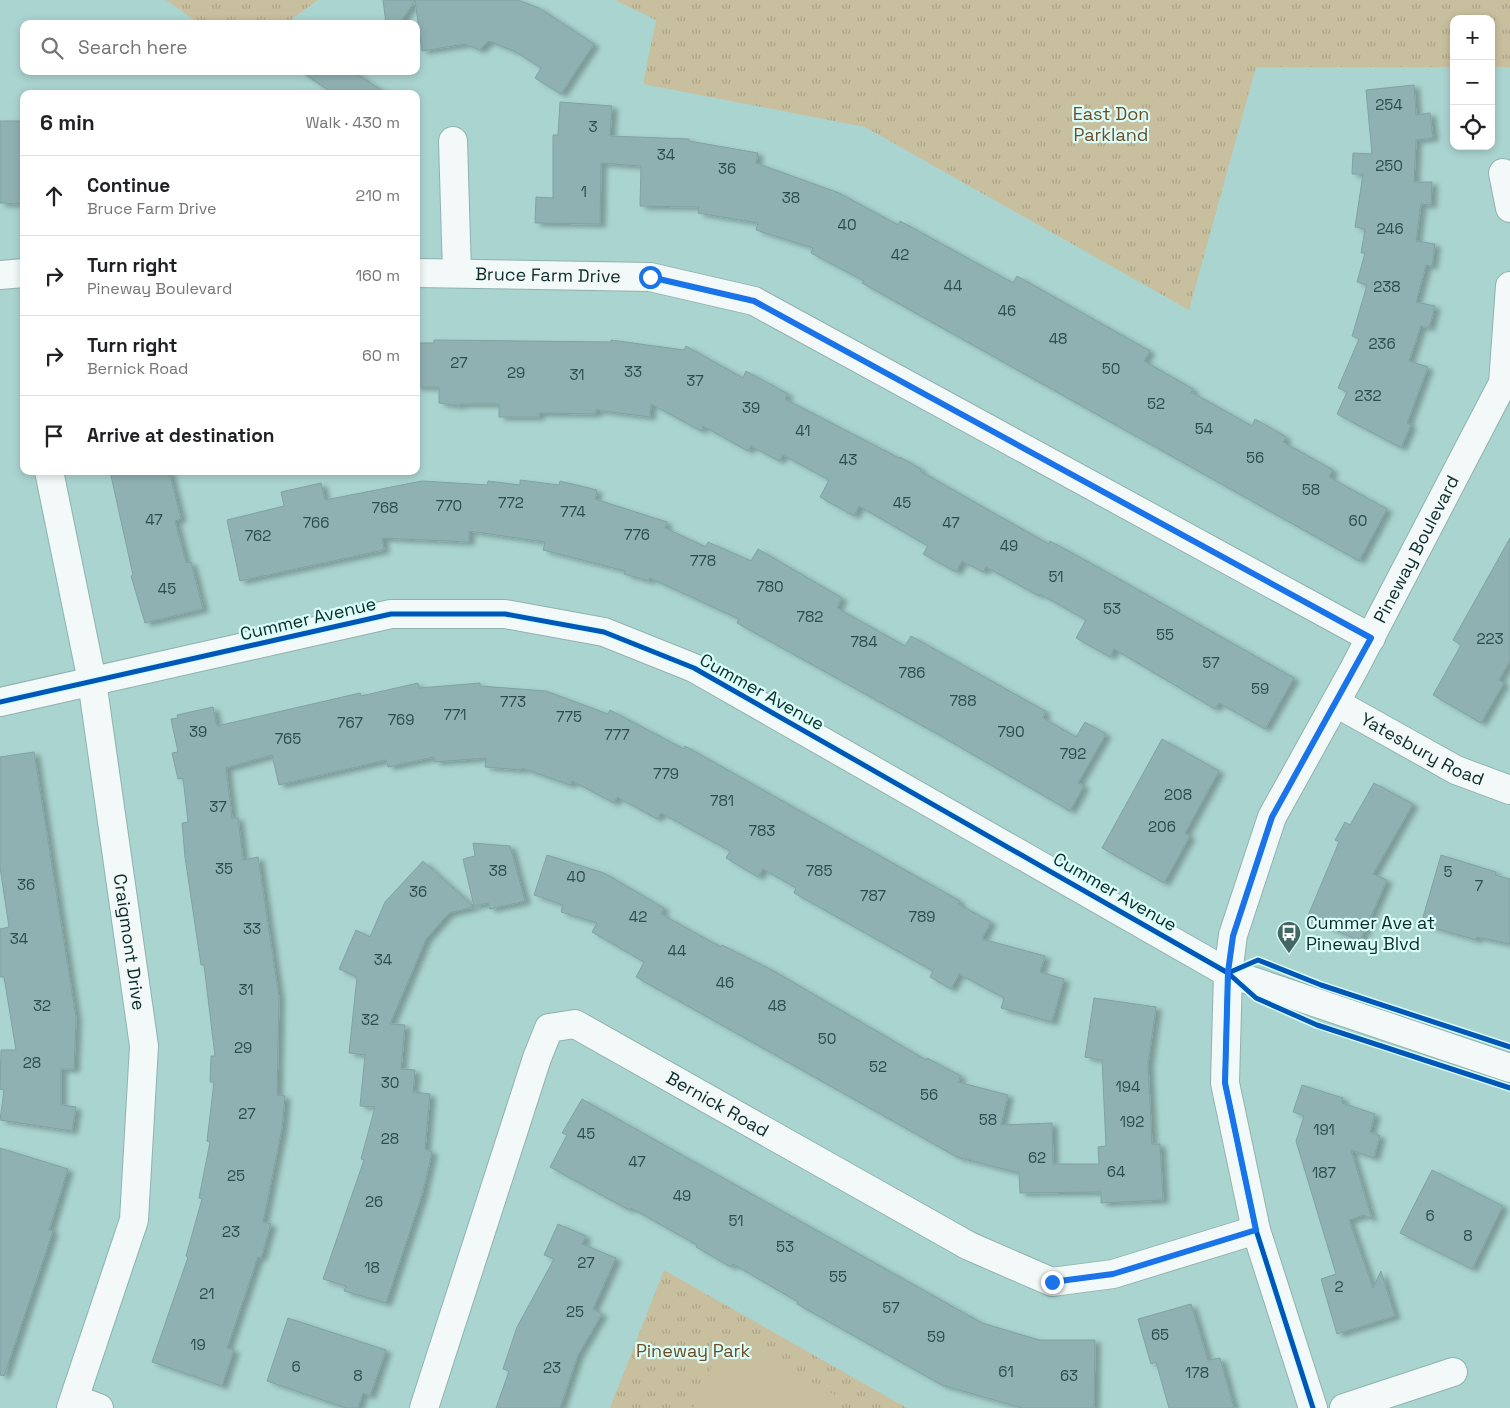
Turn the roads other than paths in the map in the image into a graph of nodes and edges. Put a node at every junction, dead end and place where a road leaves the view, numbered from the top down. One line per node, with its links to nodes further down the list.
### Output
1 (452, 141): 6 (street)
2 (1503, 173): 3 (street)
3 (1510, 208)
4 (20, 273): 7 (street)
5 (420, 273): 6 (street, Bruce Farm Drive)
6 (457, 273): 10 (street, Bruce Farm Drive)
7 (0, 275)
8 (1510, 286): 10 (street, Pineway Boulevard)
9 (49, 475): 11 (street, Craigmont Drive)
10 (1371, 638): 13 (street, Pineway Boulevard)
11 (92, 681): 12 (street, Cummer Avenue); 15 (street, Cummer Avenue); 19 (street, Craigmont Drive)
12 (0, 702)
13 (1336, 703): 14 (street, Yatesbury Road); 15 (street, Pineway Boulevard)
14 (1510, 790)
15 (1228, 972): 16 (street, Cummer Avenue); 17 (street, Pineway Boulevard)
16 (1510, 1068)
17 (1256, 1230): 20 (street, Bernick Road); 21 (street, Pineway Boulevard)
18 (1453, 1372): 22 (street)
19 (82, 1405)
20 (424, 1408)
21 (1313, 1408)
22 (1344, 1408)

